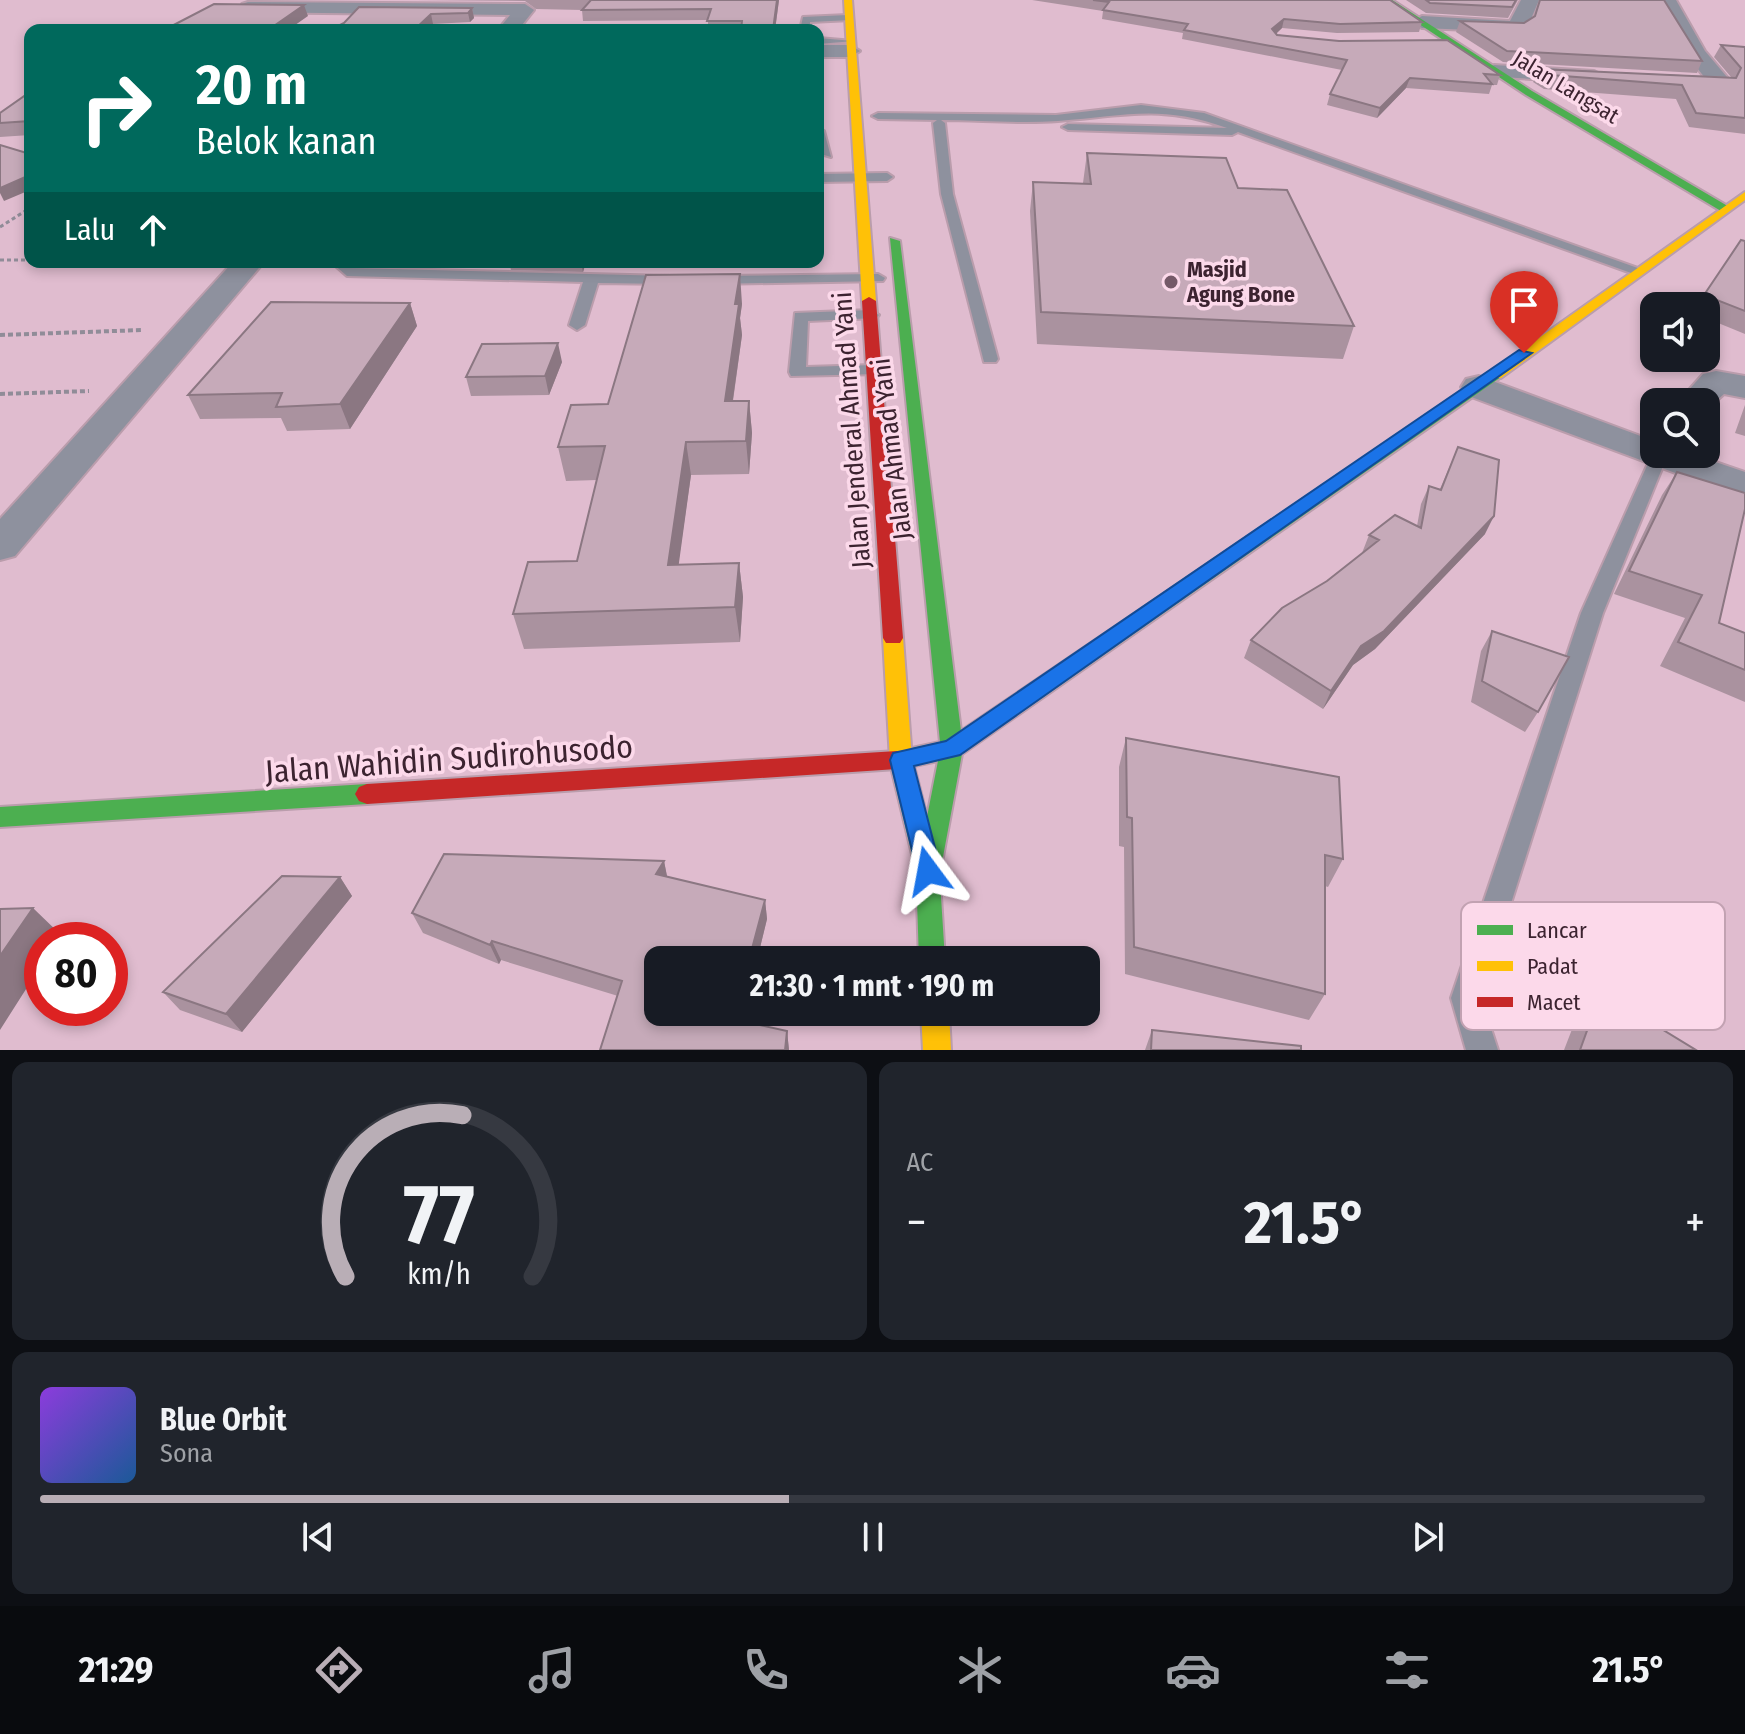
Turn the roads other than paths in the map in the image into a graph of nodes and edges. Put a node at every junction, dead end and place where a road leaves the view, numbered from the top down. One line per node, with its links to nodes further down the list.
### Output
1 (866, 0): 13 (main road)
2 (1387, 0): 10 (main road)
3 (1530, 0): 10 (street)
4 (1667, 0): 18 (street)
5 (529, 5): 6 (street); 8 (street)
6 (232, 8)
7 (848, 9): 9 (lane); 14 (main road, Jalan Jenderal Ahmad Yani)
8 (513, 24)
9 (806, 24)
10 (1418, 32): 11 (street)
11 (1446, 40): 16 (main road, Jalan Langsat)
12 (824, 42): 14 (lane)
13 (870, 43)
14 (850, 46): 15 (street); 24 (main road, Jalan Jenderal Ahmad Yani)
15 (824, 50)
16 (1494, 71): 17 (street); 29 (main road, Jalan Langsat)
17 (1621, 79)
18 (1700, 84)
19 (939, 123): 20 (lane); 21 (lane); 41 (lane)
20 (880, 126): 21 (lane); 24 (main road); 27 (main road)
21 (1248, 132): 34 (lane)
22 (824, 146): 23 (lane)
23 (827, 154)
24 (856, 154): 25 (main road, Jalan Jenderal Ahmad Yani)
25 (857, 177): 26 (lane); 27 (lane); 35 (main road, Jalan Jenderal Ahmad Yani)
26 (824, 178)
27 (887, 184)
28 (1745, 195): 29 (main road)
29 (1725, 208): 34 (main road)
30 (891, 220): 36 (main road, Jalan Ahmad Yani)
31 (244, 268): 52 (street)
32 (342, 268): 37 (lane)
33 (634, 268): 38 (lane)
34 (1639, 271): 43 (main road)
35 (868, 278): 36 (lane); 38 (lane); 39 (main road, Jalan Jenderal Ahmad Yani)
36 (898, 278): 53 (main road, Jalan Ahmad Yani)
37 (591, 280): 38 (lane); 40 (lane)
38 (631, 281)
39 (871, 315): 42 (main road, Jalan Jenderal Ahmad Yani); 42 (lane)
40 (577, 325)
41 (990, 359)
42 (874, 370): 54 (main road, Jalan Jenderal Ahmad Yani)
43 (1490, 378): 46 (street); 53 (main road)
44 (1745, 387): 45 (street)
45 (1710, 388)
46 (1640, 441)
47 (1720, 446): 48 (street)
48 (1745, 455)
49 (1648, 468): 57 (lane)
50 (1703, 468): 51 (street)
51 (1745, 486)
52 (0, 546)
53 (952, 749): 54 (main road, Jalan Wahidin Sudirohusodo); 56 (main road, Jalan Ahmad Yani)
54 (901, 760): 55 (main road, Jalan Wahidin Sudirohusodo); 56 (main road, Jalan Jenderal Ahmad Yani)
55 (0, 817)
56 (928, 871): 58 (main road)
57 (1497, 902)
58 (931, 946)
59 (936, 1026): 61 (main road)
60 (1476, 1030): 62 (lane)
61 (937, 1050)
62 (1482, 1050)

